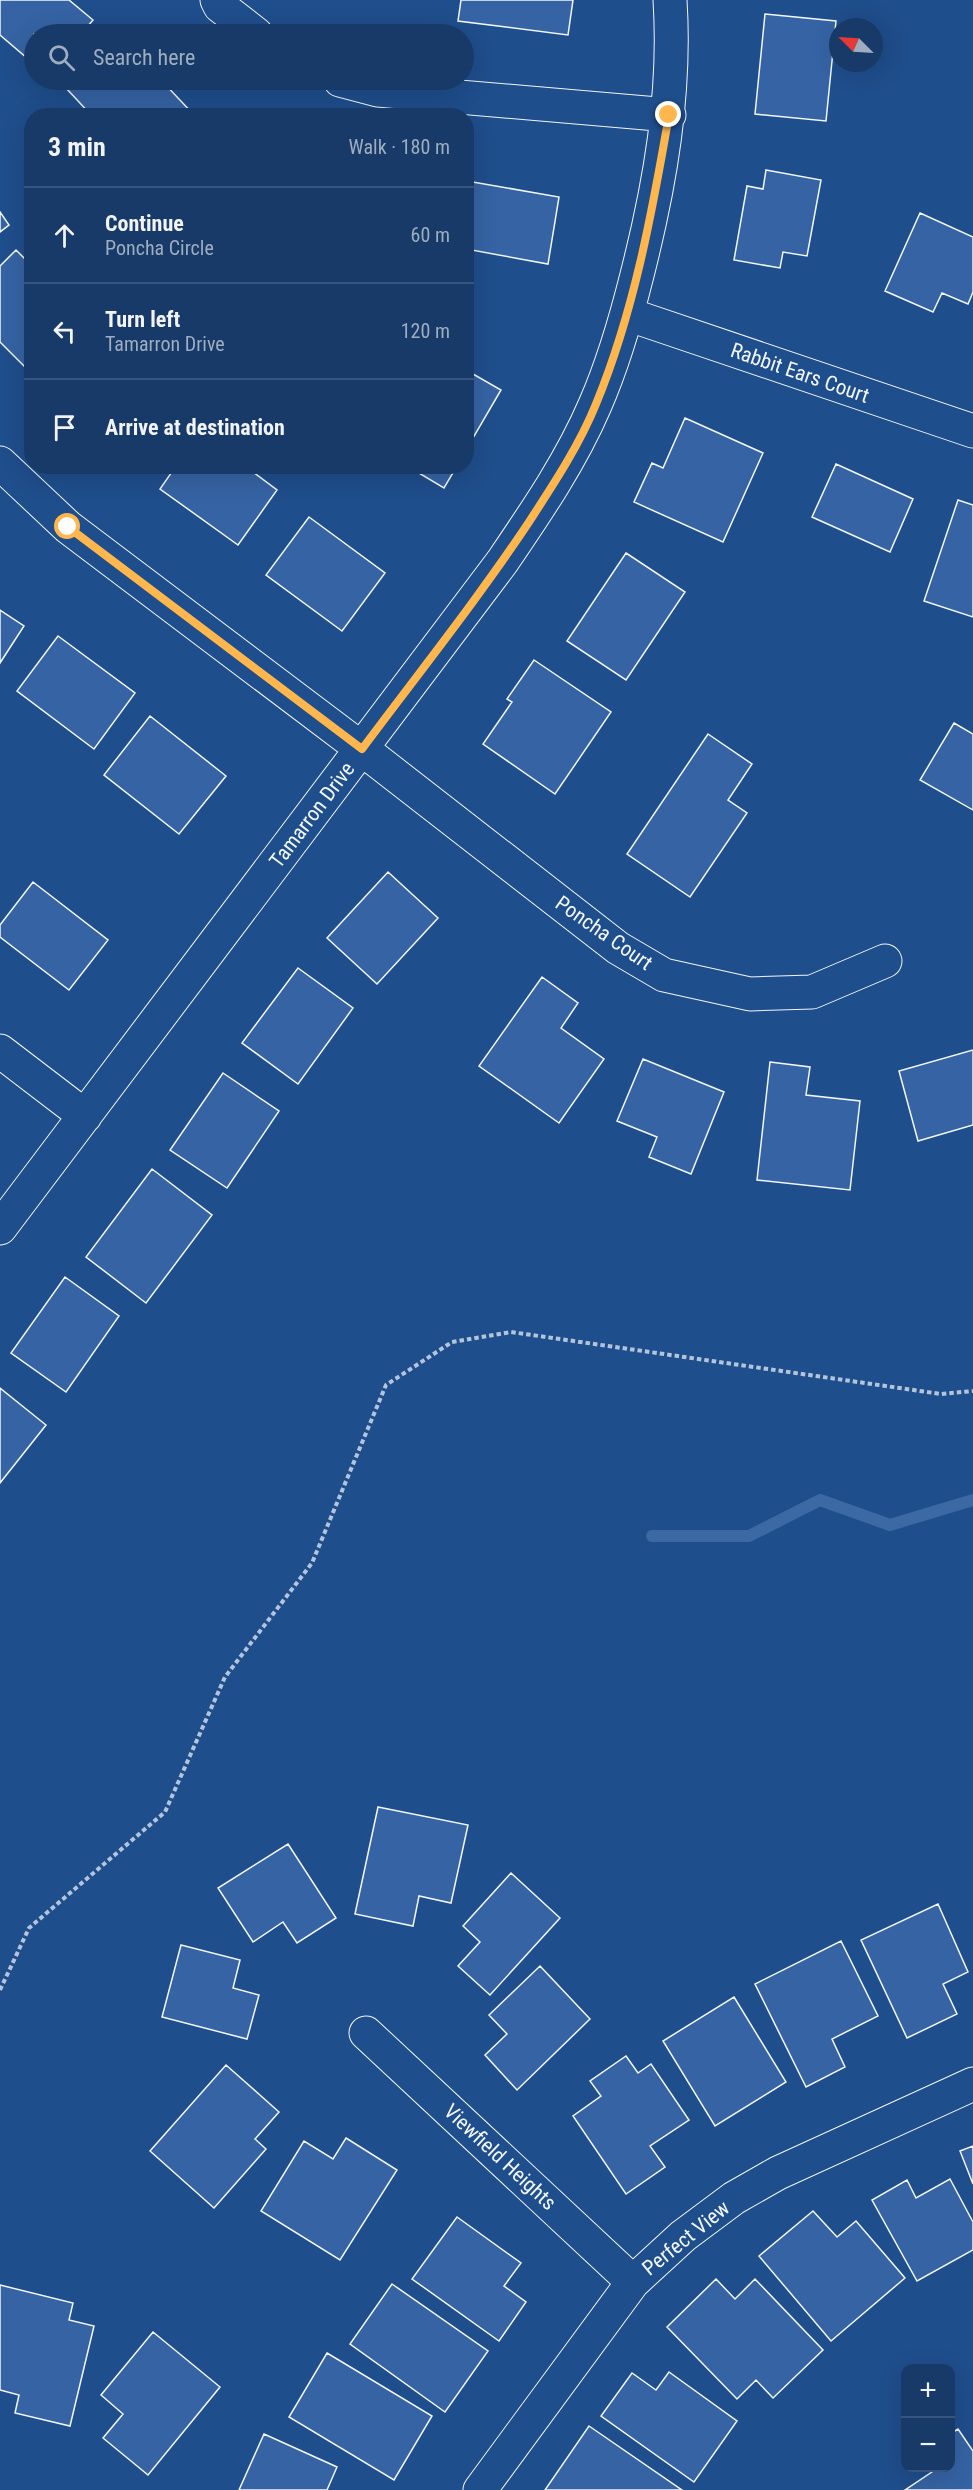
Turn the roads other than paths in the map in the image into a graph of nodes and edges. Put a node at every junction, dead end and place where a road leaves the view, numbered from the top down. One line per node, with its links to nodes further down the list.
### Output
1 (217, 0): 3 (street)
2 (670, 0): 5 (street, Tamarron Drive)
3 (243, 24)
4 (378, 90): 5 (street)
5 (669, 115): 6 (street, Tamarron Drive)
6 (627, 314): 7 (street, Rabbit Ears Court); 9 (street, Tamarron Drive)
7 (973, 431)
8 (0, 463): 9 (street, Poncha Court)
9 (362, 749): 10 (street, Poncha Court); 12 (street, Tamarron Drive)
10 (885, 961)
11 (0, 1051): 12 (street)
12 (85, 1116): 13 (street, Tamarron Drive)
13 (0, 1228)
14 (366, 2033): 16 (street, Viewfield Heights)
15 (973, 2084): 16 (street, Perfect View)
16 (633, 2282): 17 (street, Perfect View)
17 (480, 2490)

